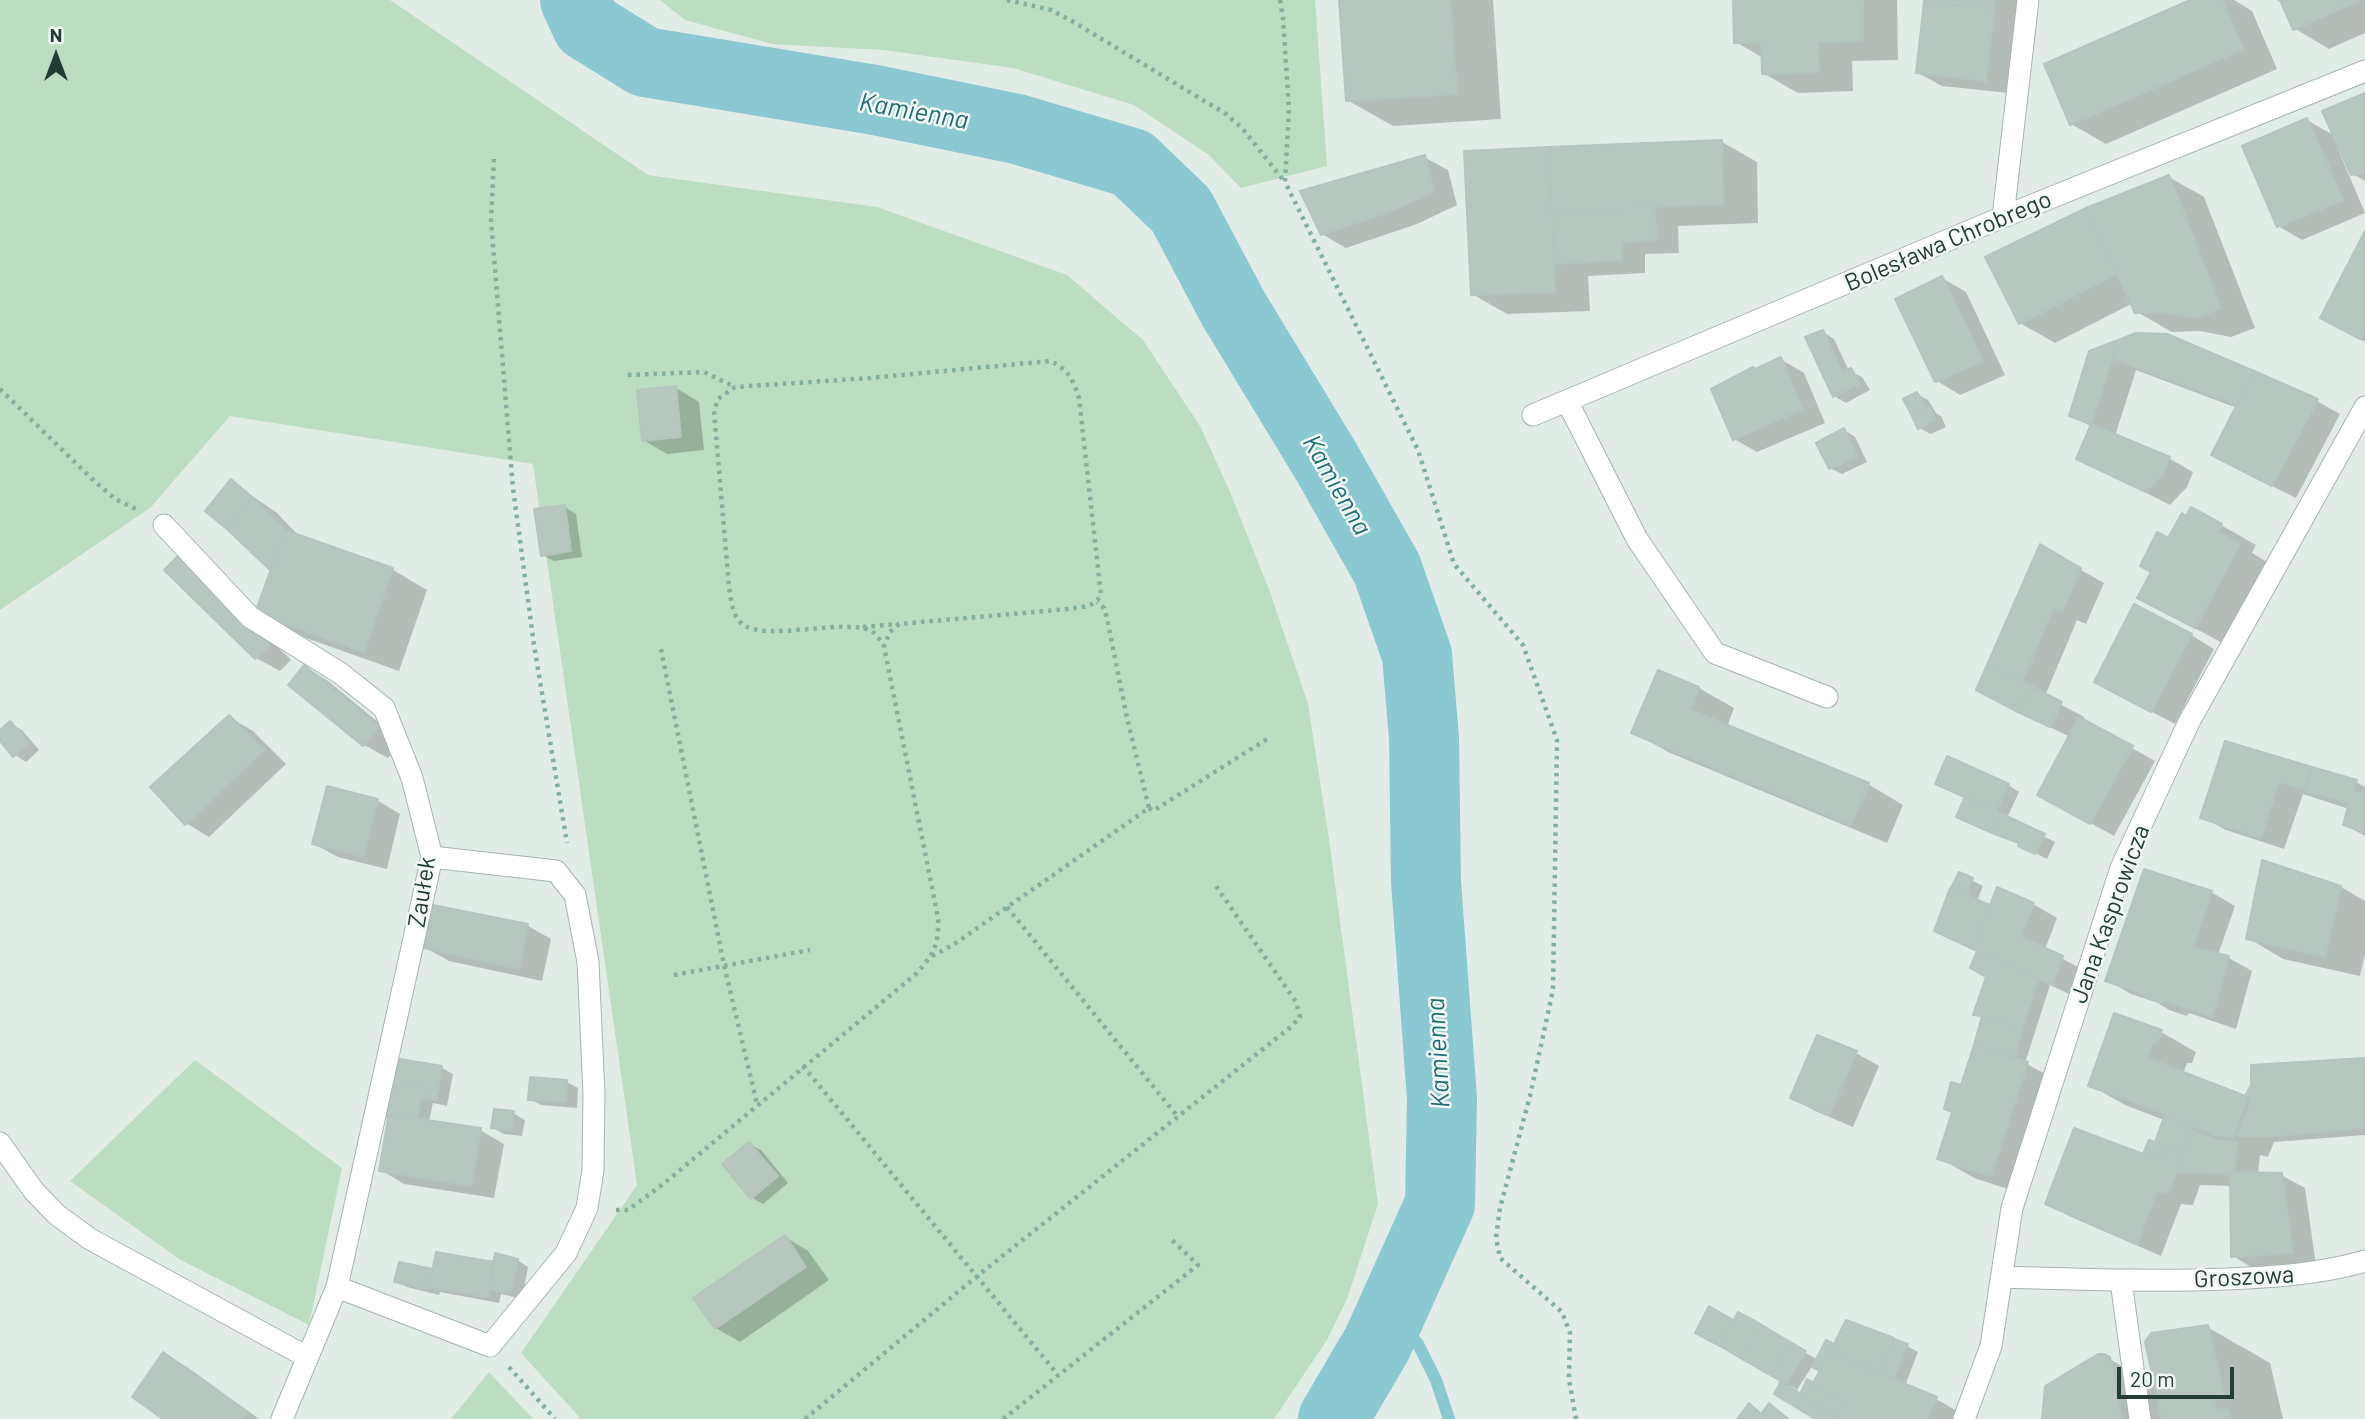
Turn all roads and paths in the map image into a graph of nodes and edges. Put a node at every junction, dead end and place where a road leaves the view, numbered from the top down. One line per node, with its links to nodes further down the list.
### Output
1 (1007, 0): 6 (path)
2 (1280, 0): 6 (path)
3 (2028, 0): 7 (street)
4 (2365, 71): 7 (street, Bolesława Chrobrego)
5 (494, 159): 24 (path)
6 (1285, 182): 49 (path)
7 (2003, 218): 11 (street, Bolesława Chrobrego)
8 (628, 374): 9 (path)
9 (735, 387): 15 (path); 17 (path)
10 (0, 389): 14 (path)
11 (1567, 401): 13 (street, Bolesława Chrobrego); 20 (street)
12 (2365, 407): 39 (street, Jana Kasprowicza)
13 (1534, 415)
14 (164, 525): 23 (street, Zaułek)
15 (1097, 602): 16 (path); 22 (path)
16 (900, 624): 17 (path); 18 (path)
17 (859, 627): 18 (path)
18 (884, 646): 28 (path)
19 (661, 649): 29 (path)
20 (1827, 697)
21 (1267, 739): 22 (path)
22 (1149, 808): 26 (path)
23 (432, 857): 24 (street); 41 (street, Zaułek)
24 (556, 871): 35 (street)
25 (1216, 886): 33 (path)
26 (1007, 907): 28 (path); 33 (path)
27 (810, 950): 29 (path)
28 (932, 956): 31 (path)
29 (724, 965): 30 (path); 32 (path)
30 (674, 975)
31 (803, 1066): 32 (path); 38 (path)
32 (757, 1104): 35 (path)
33 (1178, 1117): 38 (path)
34 (0, 1143): 43 (street)
35 (587, 1208): 42 (street)
36 (1170, 1238): 44 (path)
37 (2365, 1261): 40 (street, Groszowa)
38 (976, 1277): 44 (path); 47 (path)
39 (2002, 1277): 40 (street, Groszowa); 50 (street, Jana Kasprowicza)
40 (2121, 1281): 51 (street)
41 (337, 1287): 42 (street); 43 (street, Zaułek)
42 (490, 1346): 46 (path)
43 (307, 1357): 45 (street, Zaułek)
44 (1058, 1374): 48 (path)
45 (282, 1419)
46 (555, 1419)
47 (806, 1419)
48 (1003, 1419)
49 (1576, 1419)
50 (1964, 1419)
51 (2140, 1419)

